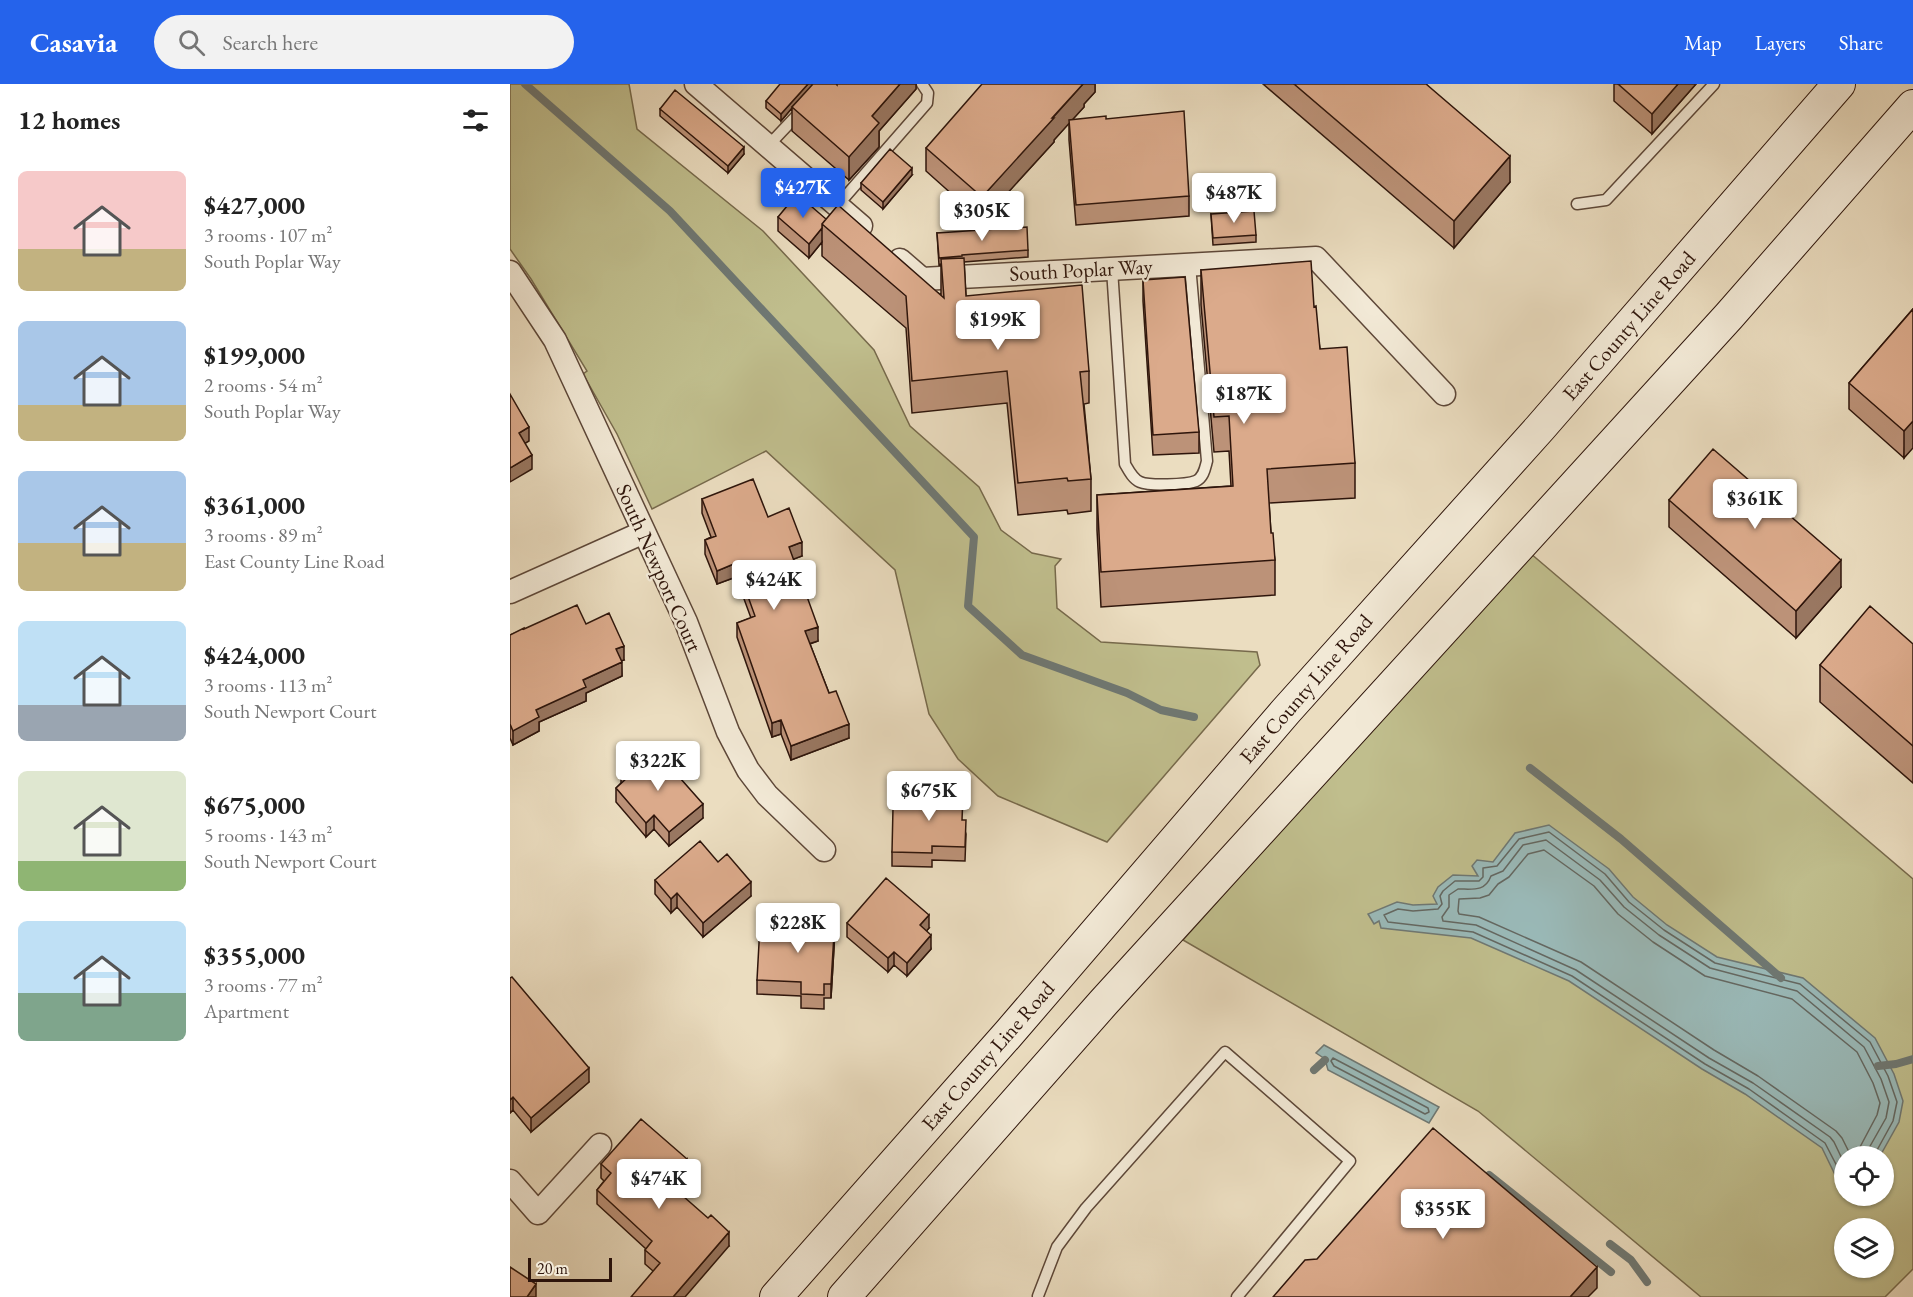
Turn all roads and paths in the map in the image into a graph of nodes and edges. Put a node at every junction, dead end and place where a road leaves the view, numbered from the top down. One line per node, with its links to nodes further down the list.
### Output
1 (696, 84): 7 (street, South Poplar Way)
2 (922, 84): 9 (lane)
3 (1714, 84): 8 (lane)
4 (1839, 84): 19 (main road, East County Line Road)
5 (811, 100): 7 (lane)
6 (1913, 106): 20 (main road)
7 (768, 146): 9 (street, South Poplar Way)
8 (1577, 204)
9 (837, 206): 11 (street, South Poplar Way)
10 (1190, 265): 11 (street, South Poplar Way); 11 (lane); 13 (street, South Poplar Way)
11 (1112, 269)
12 (510, 272): 14 (street, South Newport Court)
13 (1444, 394)
14 (644, 532): 15 (street); 16 (street, South Newport Court)
15 (510, 592)
16 (824, 850)
17 (600, 1145): 18 (street)
18 (510, 1181)
19 (776, 1297)
20 (844, 1297)
21 (1038, 1297): 22 (lane)
22 (1237, 1297)

